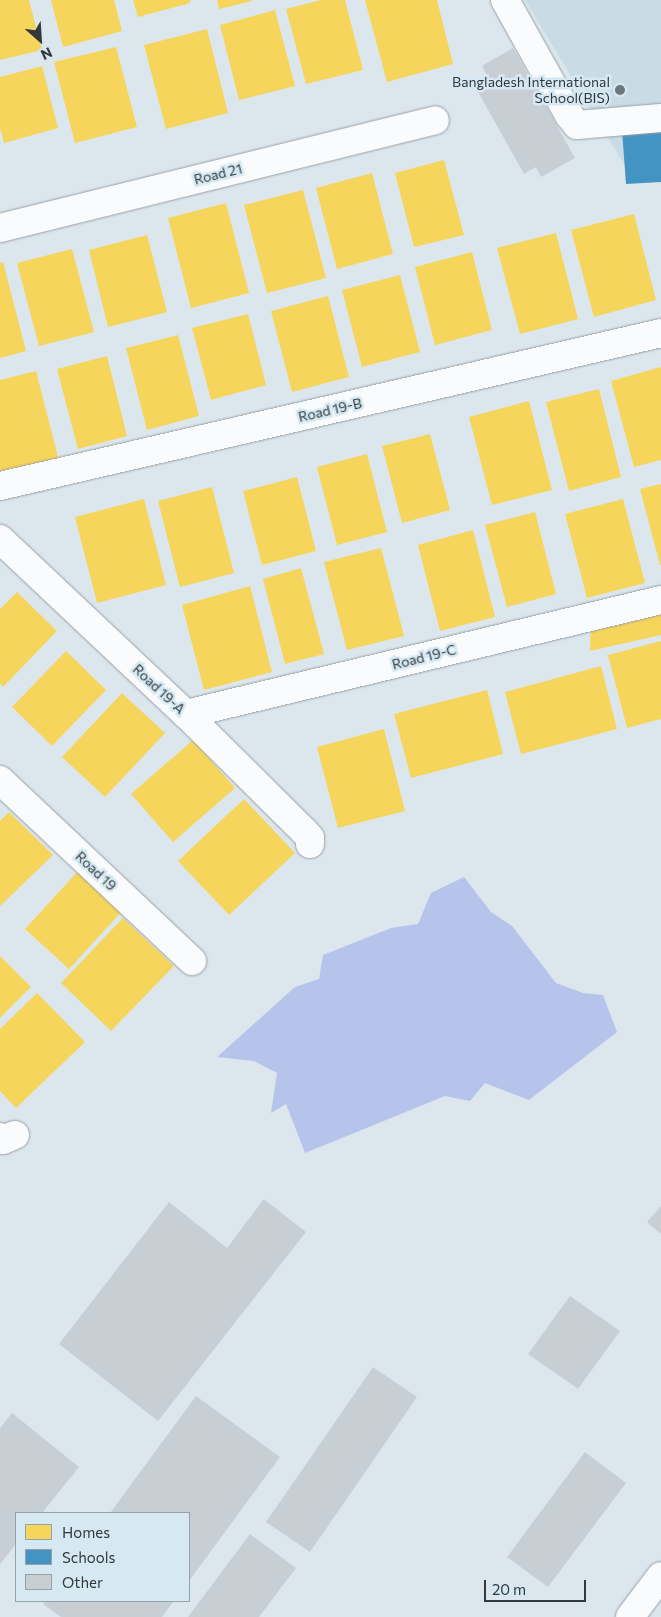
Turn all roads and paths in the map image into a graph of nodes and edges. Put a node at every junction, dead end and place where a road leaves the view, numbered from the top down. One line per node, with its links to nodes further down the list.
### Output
1 (505, 0): 2 (street)
2 (661, 118)
3 (435, 120): 4 (street, Road 21)
4 (0, 228)
5 (661, 333): 6 (street, Road 19-B)
6 (0, 486)
7 (0, 540): 9 (street, Road 19-A)
8 (661, 600): 9 (street, Road 19-C)
9 (186, 714): 11 (street, Road 19-A)
10 (0, 780): 12 (street, Road 19)
11 (310, 844)
12 (192, 962)
13 (661, 1576): 14 (street)
14 (630, 1617)

